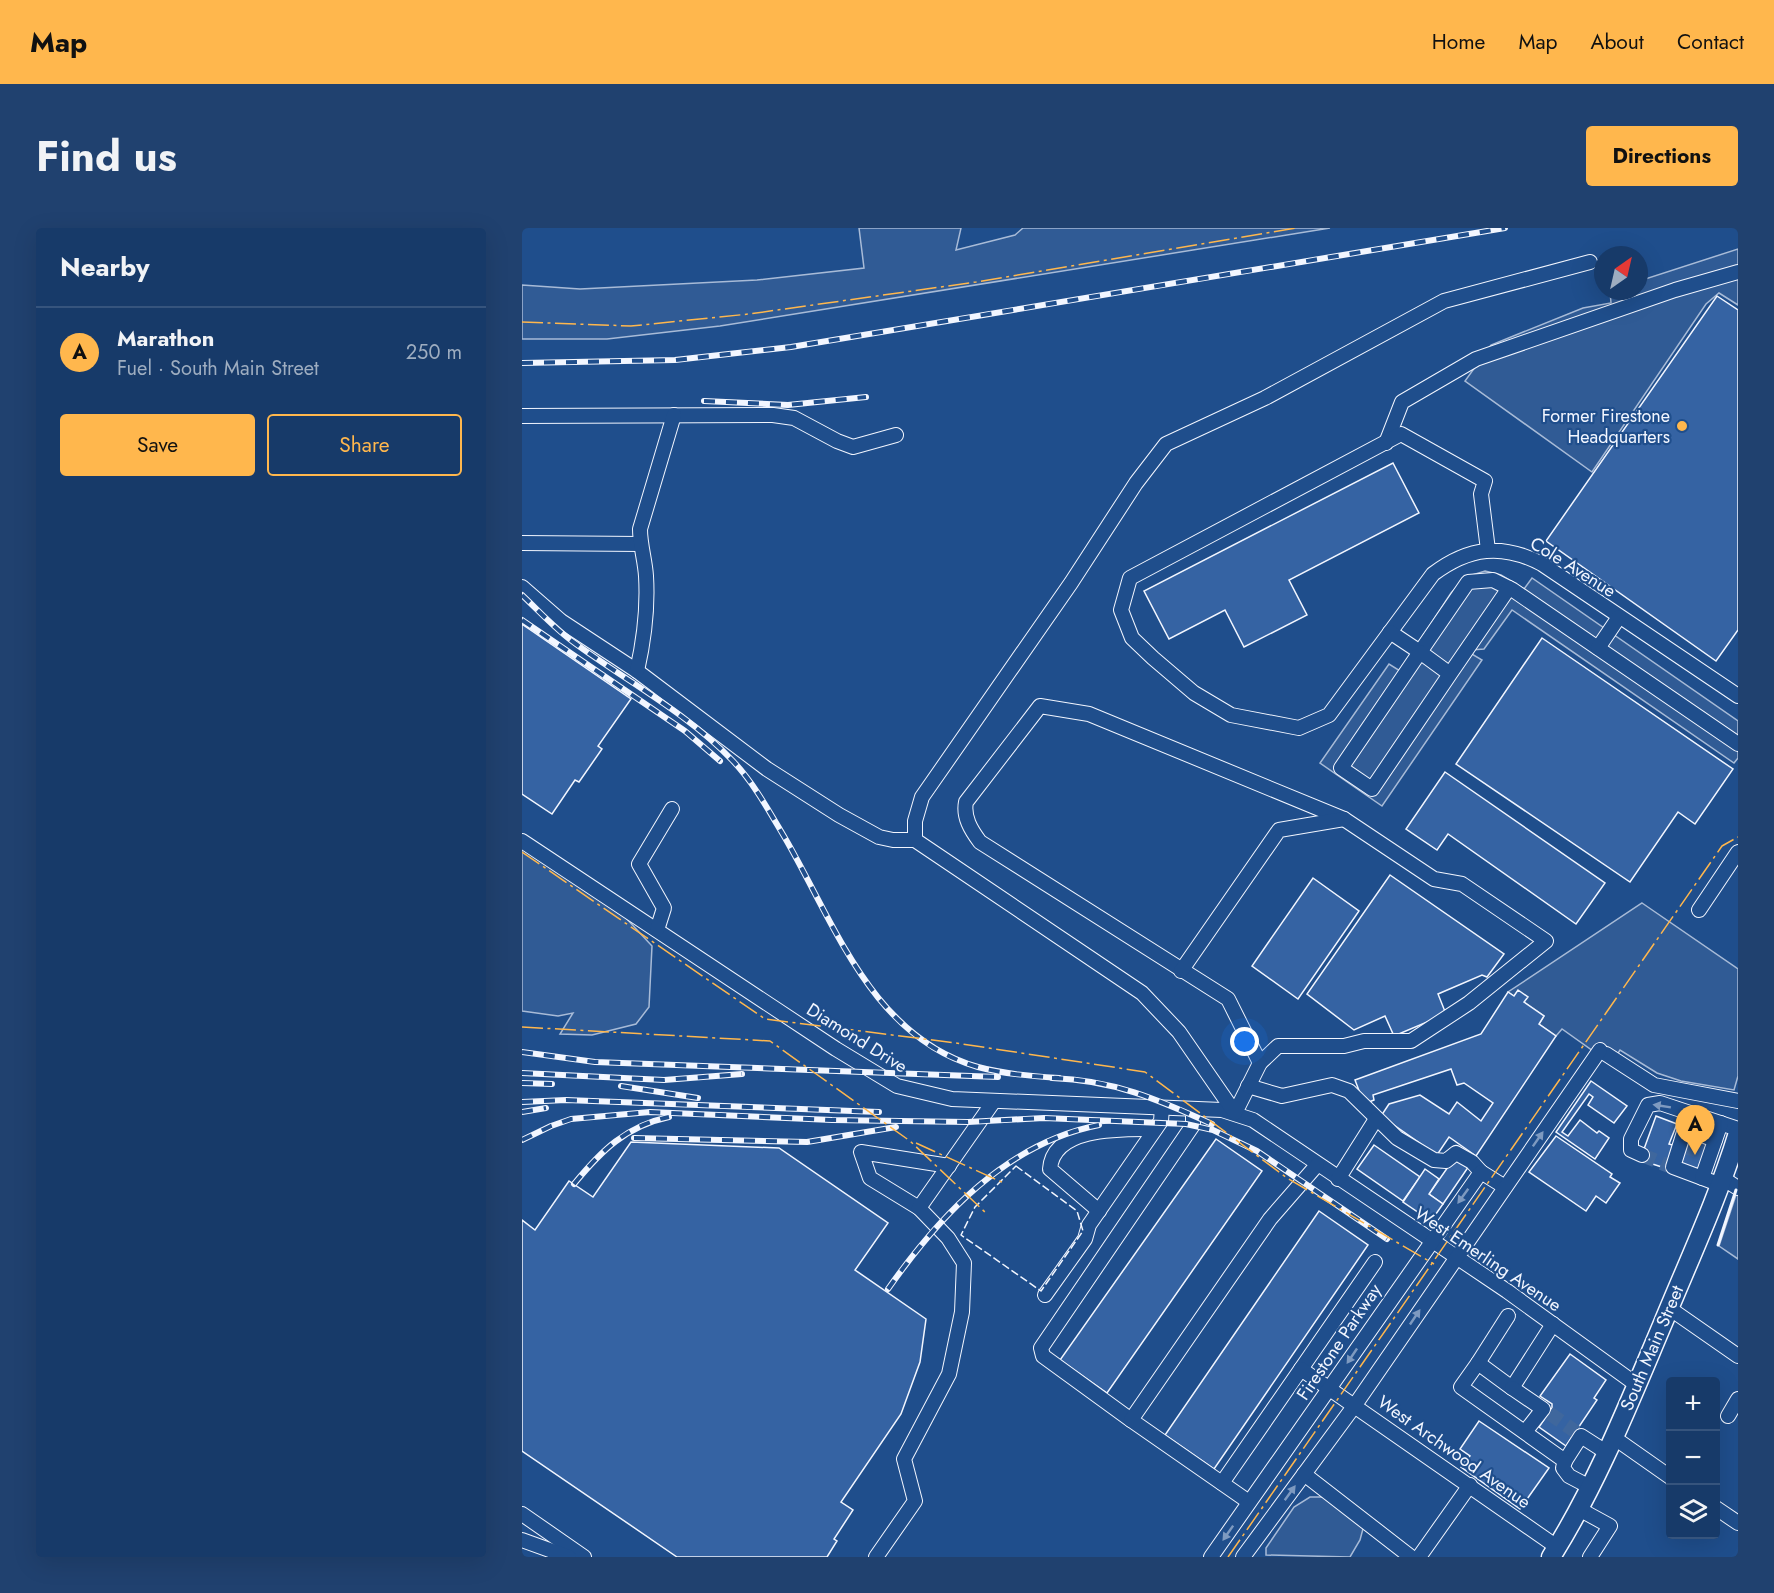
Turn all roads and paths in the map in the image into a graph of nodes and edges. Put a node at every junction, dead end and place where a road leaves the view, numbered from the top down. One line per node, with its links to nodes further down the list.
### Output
1 (1590, 262): 22 (street)
2 (1738, 272): 6 (street)
3 (674, 415): 4 (street); 5 (street); 8 (street)
4 (524, 418)
5 (896, 435)
6 (1386, 442): 9 (street); 13 (street, Cole Avenue)
7 (522, 543): 8 (street)
8 (640, 544): 16 (street)
9 (1488, 550): 12 (street, Cole Avenue); 13 (street, Cole Avenue)
10 (522, 587): 16 (street)
11 (1509, 588): 14 (street); 15 (street); 17 (street)
12 (1619, 617): 14 (street); 18 (street, Cole Avenue)
13 (1390, 632): 15 (street)
14 (1598, 648): 19 (street)
15 (1420, 652): 17 (street); 17 (street)
16 (637, 671): 22 (street)
17 (1450, 674)
18 (1738, 696)
19 (1738, 744)
20 (672, 809): 26 (street)
21 (1344, 819): 27 (street); 27 (street); 28 (street)
22 (915, 840): 34 (street)
23 (522, 841): 26 (street, Diamond Drive)
24 (1738, 852): 25 (street)
25 (1699, 909)
26 (657, 930): 30 (street, Diamond Drive)
27 (1181, 970): 28 (street)
28 (1260, 1063): 29 (street)
29 (1248, 1086): 34 (street); 36 (street)
30 (994, 1101): 32 (street, Diamond Drive); 44 (street)
31 (1738, 1101): 49 (street, one-way to 31)
32 (1162, 1108): 33 (street, Diamond Drive); 38 (street)
33 (1193, 1109): 34 (street, Diamond Drive); 68 (street)
34 (1235, 1113): 43 (street, Diamond Drive)
35 (1690, 1113): 37 (street); 39 (street); 42 (street, one-way to 42)
36 (1376, 1119): 45 (street); 47 (street)
37 (1721, 1123): 40 (street); 41 (street)
38 (1155, 1129): 51 (street); 51 (street)
39 (1686, 1129): 41 (street); 46 (street)
40 (1738, 1131): 48 (main road, South Main Street)
41 (1715, 1140): 46 (street)
42 (1642, 1155)
43 (1317, 1165): 47 (street, West Emerling Avenue); 68 (street)
44 (949, 1166): 50 (street); 50 (street)
45 (1480, 1172): 49 (street); 52 (street, Firestone Parkway, one-way to 52)
46 (1702, 1178): 48 (street)
47 (1338, 1179): 52 (street, West Emerling Avenue)
48 (1728, 1184): 56 (main road, South Main Street)
49 (1505, 1187): 53 (street)
50 (919, 1208): 86 (street)
51 (1099, 1211): 55 (street)
52 (1430, 1240): 53 (street, West Emerling Avenue); 63 (street, Firestone Parkway, one-way to 63)
53 (1456, 1257): 58 (street, West Emerling Avenue); 66 (street, one-way to 53)
54 (1375, 1262): 61 (street)
55 (1045, 1295)
56 (1669, 1308): 59 (street); 62 (main road, South Main Street)
57 (1508, 1316): 60 (street)
58 (1553, 1324): 62 (street, West Emerling Avenue); 64 (street)
59 (1738, 1356)
60 (1478, 1363): 64 (street); 69 (street)
61 (1301, 1369): 63 (street, West Archwood Avenue); 74 (street)
62 (1637, 1385): 70 (main road, South Main Street)
63 (1330, 1388): 66 (street, West Archwood Avenue); 77 (street, Firestone Parkway)
64 (1512, 1388): 69 (street)
65 (1738, 1400): 67 (street)
66 (1355, 1405): 72 (street); 75 (street, West Archwood Avenue)
67 (1728, 1416)
68 (1131, 1420): 74 (street)
69 (1525, 1432): 71 (street)
70 (1610, 1445): 71 (street); 73 (street); 76 (main road, South Main Street)
71 (1565, 1461): 76 (street)
72 (1304, 1474): 88 (street, one-way to 72); 89 (street)
73 (1666, 1474)
74 (1222, 1483): 77 (street)
75 (1470, 1485): 83 (street, West Archwood Avenue); 90 (street)
76 (1590, 1487): 78 (main road, South Main Street)
77 (1249, 1502): 87 (street, Firestone Parkway, one-way to 87)
78 (1579, 1509): 83 (main road, South Main Street); 91 (street)
79 (1720, 1511): 81 (street)
80 (522, 1514): 85 (street)
81 (1738, 1523)
82 (522, 1540): 84 (street)
83 (1554, 1552)
84 (568, 1557)
85 (584, 1557)
86 (876, 1557)
87 (1211, 1557)
88 (1243, 1557)
89 (1411, 1557)
90 (1419, 1557)
91 (1590, 1557)

